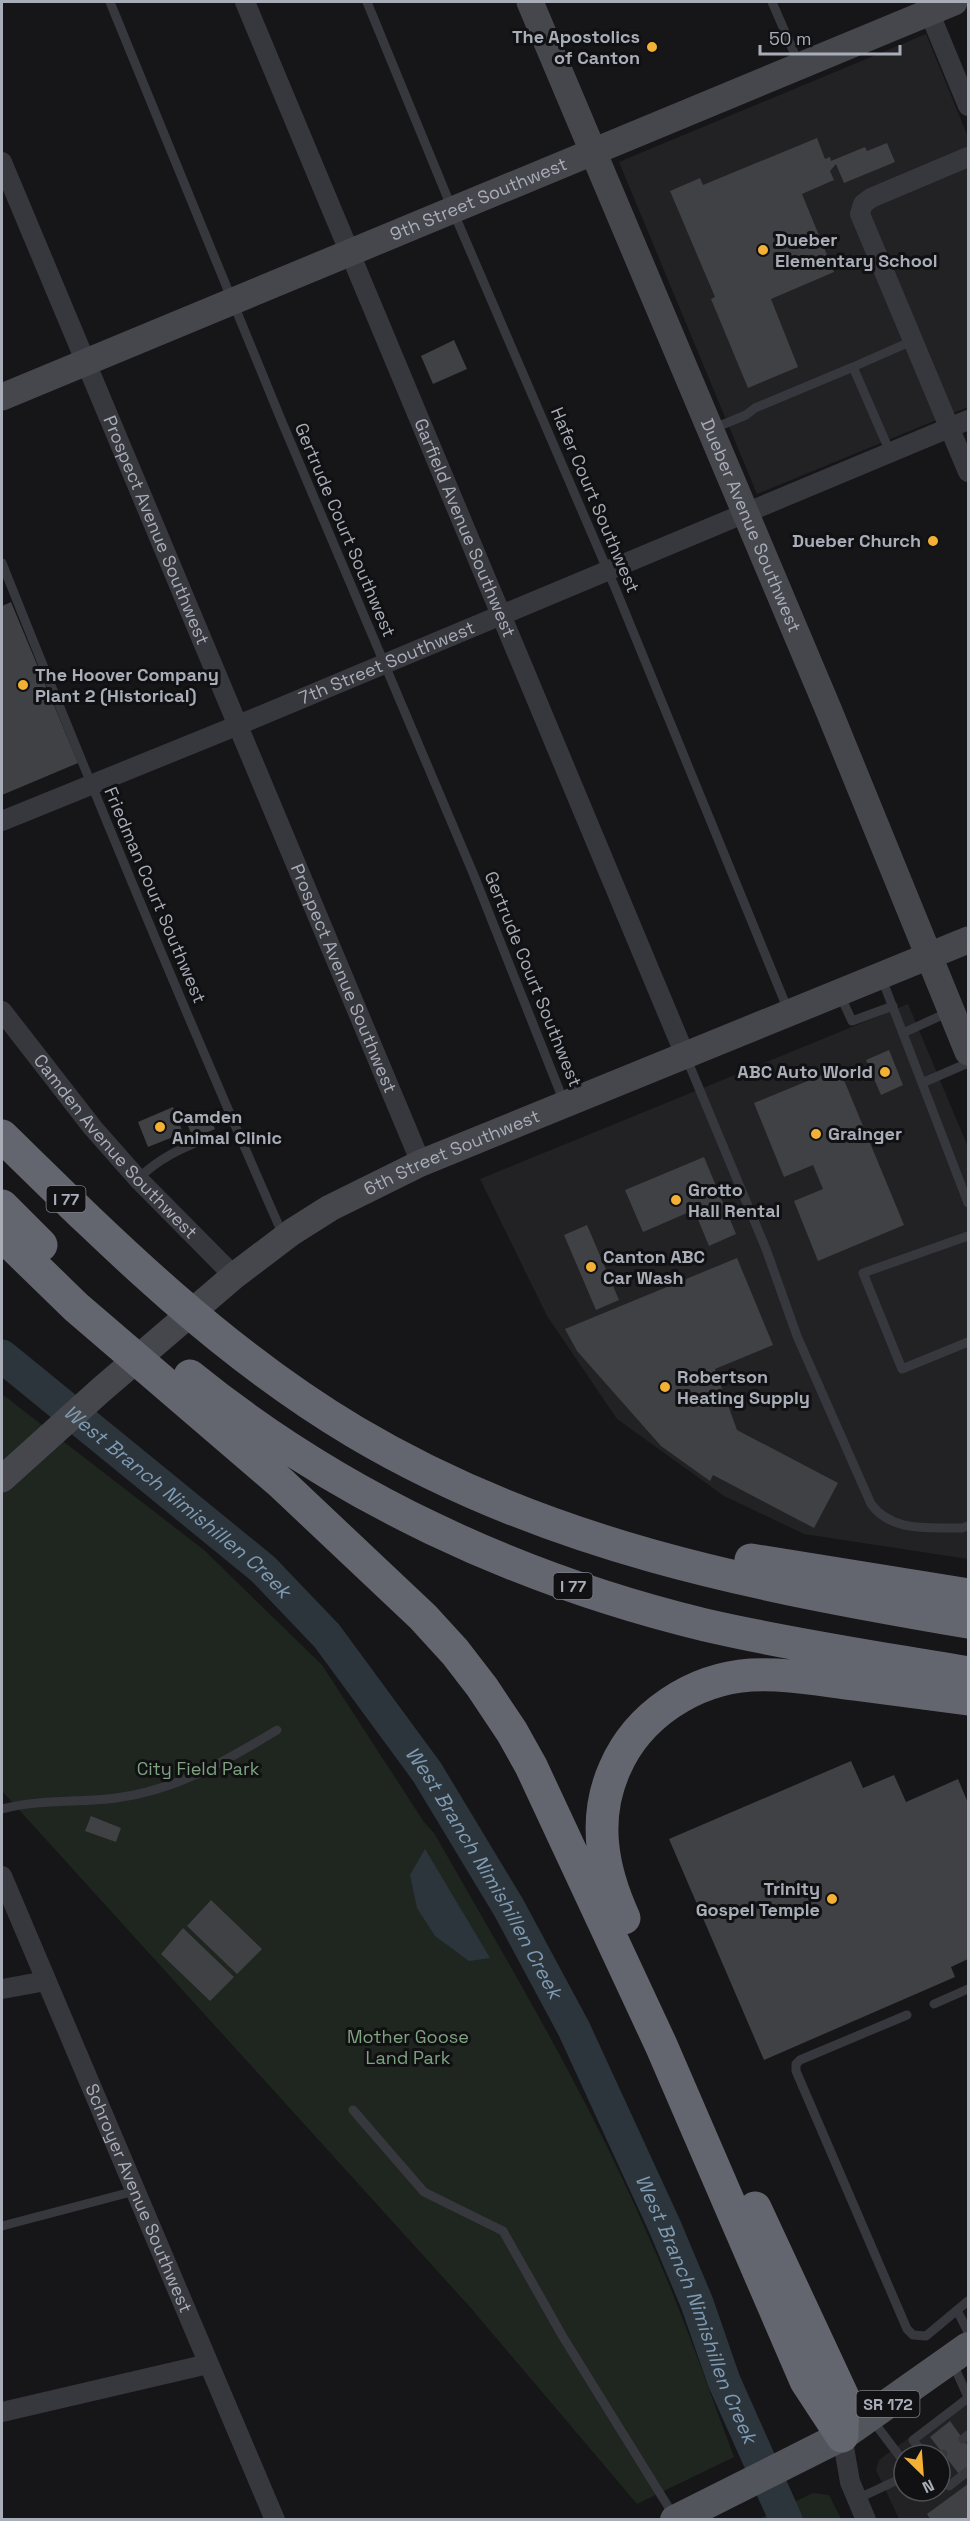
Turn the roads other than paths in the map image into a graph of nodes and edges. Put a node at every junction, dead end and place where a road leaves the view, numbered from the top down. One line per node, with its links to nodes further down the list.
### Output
1 (110, 2): 15 (lane, Gertrude Court Southwest)
2 (245, 2): 14 (street, Garfield Avenue Southwest)
3 (367, 2): 13 (lane, Hafer Court Southwest)
4 (530, 2): 10 (street, Dueber Avenue Southwest)
5 (772, 2): 8 (lane)
6 (954, 2): 7 (street, 9th Street Southwest)
7 (927, 7): 8 (street, 9th Street Southwest); 9 (street)
8 (800, 66): 10 (street, 9th Street Southwest)
9 (969, 106)
10 (594, 151): 13 (street, 9th Street Southwest); 22 (street, Dueber Avenue Southwest)
11 (969, 157): 16 (street)
12 (2, 162): 17 (street, Prospect Avenue Southwest)
13 (453, 211): 14 (street, 9th Street Southwest); 27 (lane, Hafer Court Southwest)
14 (349, 254): 15 (street, 9th Street Southwest); 28 (street, Garfield Avenue Southwest)
15 (233, 302): 17 (street, 9th Street Southwest); 29 (lane, Gertrude Court Southwest)
16 (912, 341): 18 (lane); 21 (street)
17 (84, 362): 19 (street, 9th Street Southwest); 30 (street, Prospect Avenue Southwest)
18 (853, 367): 22 (lane); 23 (lane)
19 (2, 397)
20 (969, 420): 21 (street, 7th Street Southwest)
21 (950, 428): 23 (street, 7th Street Southwest); 24 (street)
22 (710, 430): 25 (street, Dueber Avenue Southwest)
23 (890, 452): 25 (street, 7th Street Southwest)
24 (969, 472)
25 (745, 513): 27 (street, 7th Street Southwest); 34 (street, Dueber Avenue Southwest)
26 (2, 563): 31 (lane, Friedman Court Southwest)
27 (606, 571): 28 (street, 7th Street Southwest); 40 (lane, Hafer Court Southwest)
28 (502, 614): 29 (street, 7th Street Southwest); 43 (street, Garfield Avenue Southwest)
29 (384, 664): 30 (street, 7th Street Southwest); 45 (lane, Gertrude Court Southwest)
30 (236, 726): 31 (street, 7th Street Southwest); 48 (street, Prospect Avenue Southwest)
31 (90, 786): 32 (street, 7th Street Southwest); 54 (lane, Friedman Court Southwest)
32 (2, 821)
33 (969, 940): 34 (street, 6th Street Southwest)
34 (930, 956): 35 (street, 6th Street Southwest); 39 (street, Dueber Avenue Southwest)
35 (881, 976): 36 (street, 6th Street Southwest); 37 (lane)
36 (839, 992): 37 (lane); 40 (street, 6th Street Southwest)
37 (893, 1006): 41 (lane)
38 (2, 1011): 49 (street, Camden Avenue Southwest)
39 (952, 1011): 41 (lane); 42 (street, Dueber Avenue Southwest)
40 (789, 1012): 43 (street, 6th Street Southwest)
41 (903, 1033): 44 (lane)
42 (967, 1049): 44 (lane)
43 (686, 1055): 45 (street, 6th Street Southwest); 60 (lane)
44 (922, 1083): 50 (lane)
45 (565, 1104): 48 (street, 6th Street Southwest)
46 (2, 1136): 61 (highway, I 77)
47 (209, 1137): 49 (lane)
48 (421, 1163): 54 (street, 6th Street Southwest)
49 (138, 1179): 55 (street, Camden Avenue Southwest)
50 (969, 1203)
51 (2, 1206): 56 (highway)
52 (2, 1235): 56 (highway)
53 (969, 1236): 57 (lane)
54 (284, 1238): 55 (street, 6th Street Southwest)
55 (234, 1276): 59 (street, 6th Street Southwest)
56 (84, 1300): 58 (highway)
57 (969, 1342)
58 (208, 1404): 64 (highway, I 77); 85 (highway)
59 (2, 1479)
60 (965, 1527)
61 (635, 1552): 62 (highway); 63 (highway, I 77)
62 (969, 1595)
63 (969, 1622)
64 (969, 1672)
65 (969, 1699): 85 (highway)
66 (277, 1730): 67 (lane)
67 (2, 1809)
68 (2, 1876): 69 (street, Schroyer Avenue Southwest)
69 (46, 1981): 70 (street); 75 (street, Schroyer Avenue Southwest)
70 (2, 1989)
71 (969, 1989): 72 (lane)
72 (934, 2004)
73 (907, 2015): 78 (lane)
74 (353, 2110): 92 (lane)
75 (135, 2191): 76 (lane); 81 (street, Schroyer Avenue Southwest)
76 (2, 2226)
77 (969, 2301): 78 (lane)
78 (957, 2310): 79 (lane)
79 (969, 2332)
80 (960, 2353): 82 (lane); 84 (main road, SR 172)
81 (208, 2364): 83 (street); 93 (street, Schroyer Avenue Southwest)
82 (969, 2397): 86 (lane)
83 (2, 2412)
84 (870, 2417): 85 (main road, SR 172); 87 (lane)
85 (842, 2436): 91 (street); 92 (main road, SR 172)
86 (916, 2443)
87 (892, 2446)
88 (969, 2471): 90 (lane)
89 (892, 2483): 91 (lane)
90 (952, 2484)
91 (857, 2499): 94 (street)
92 (675, 2519)
93 (274, 2520)
94 (866, 2520)

